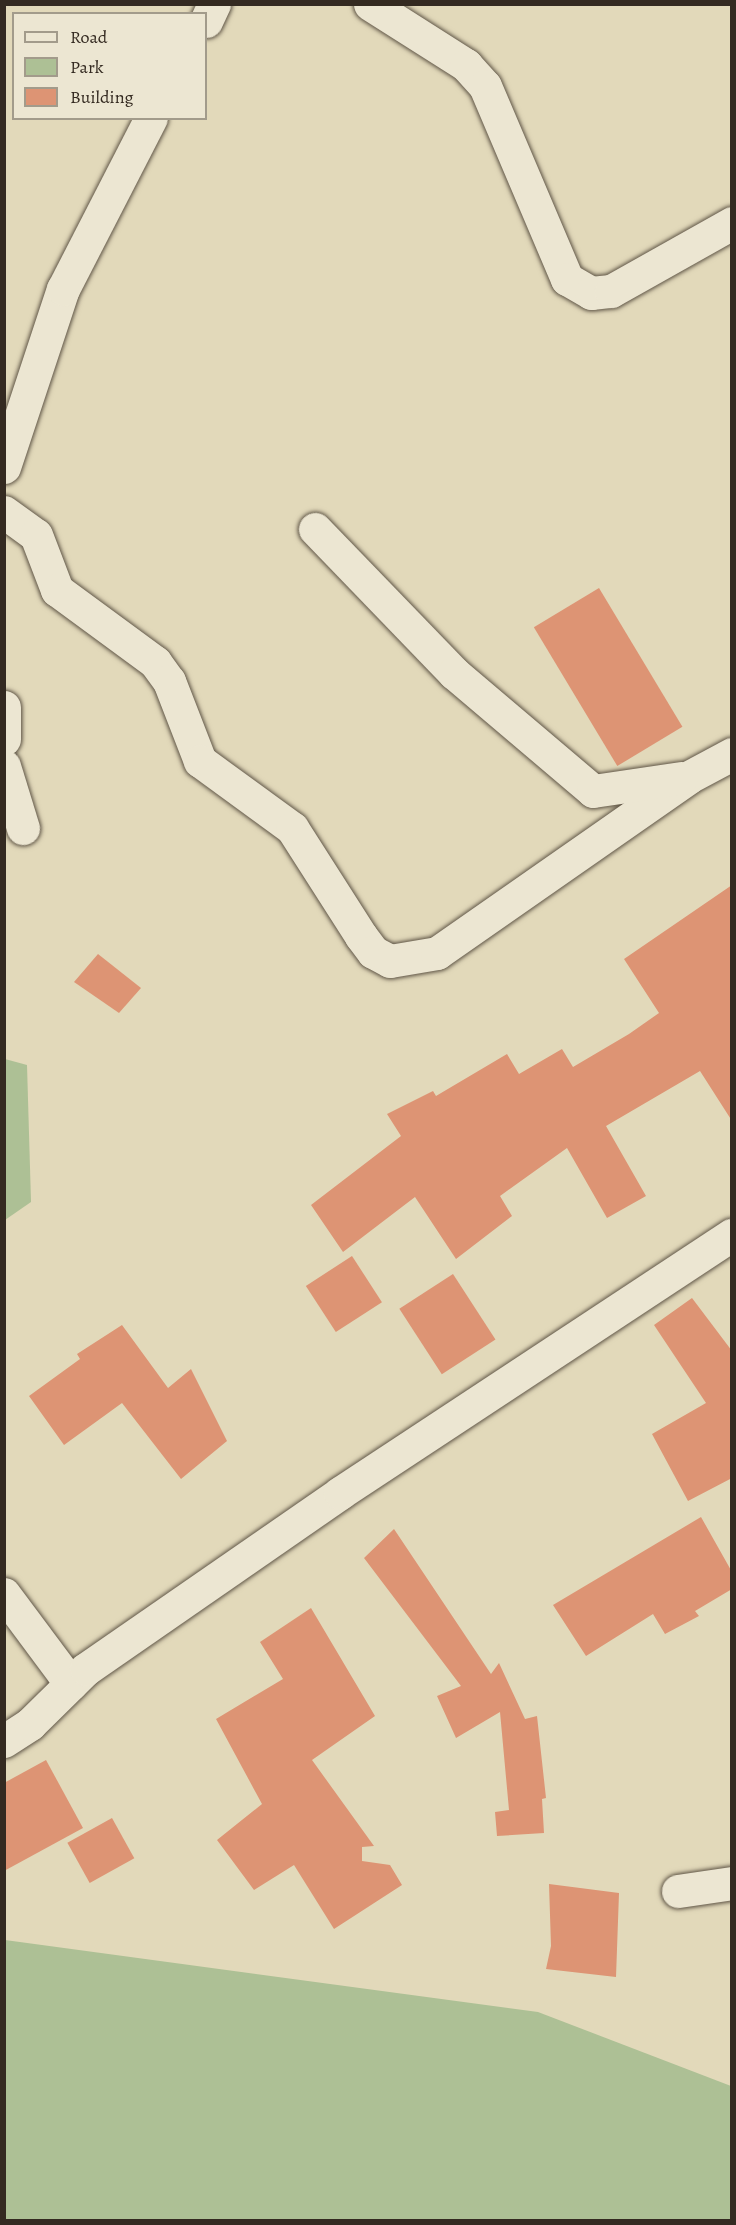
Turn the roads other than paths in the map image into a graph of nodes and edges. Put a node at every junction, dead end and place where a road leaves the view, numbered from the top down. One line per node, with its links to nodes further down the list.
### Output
1 (214, 4): 3 (street)
2 (370, 4): 5 (street)
3 (207, 19)
4 (150, 120): 6 (street)
5 (732, 223)
6 (4, 467)
7 (4, 512): 13 (street)
8 (315, 529): 13 (street)
9 (4, 707): 10 (street)
10 (4, 739)
11 (732, 754): 13 (street)
12 (4, 766): 14 (street)
13 (689, 777)
14 (23, 828)
15 (732, 1235): 17 (street)
16 (4, 1594): 17 (street)
17 (71, 1684): 18 (street)
18 (4, 1741)
19 (732, 1883): 20 (street)
20 (678, 1891)

